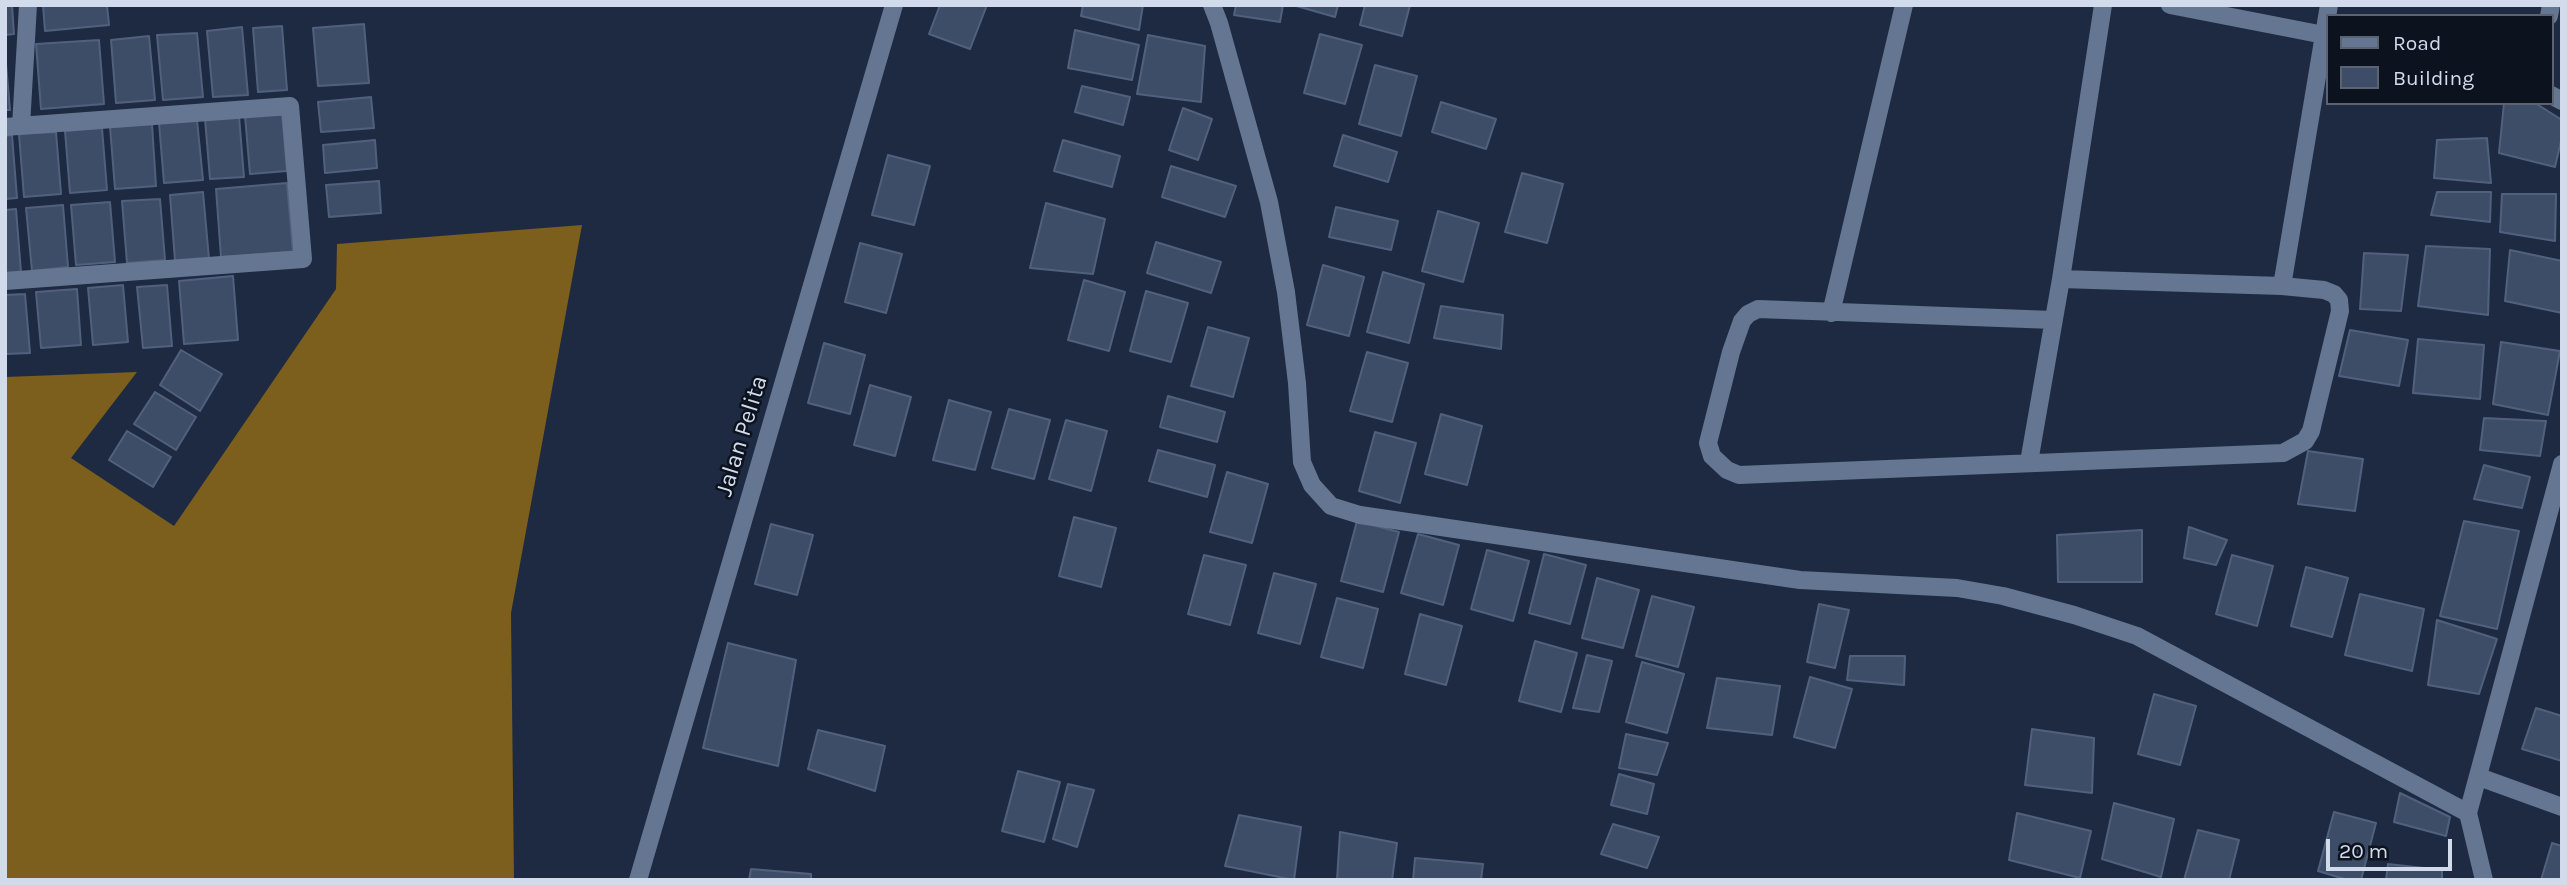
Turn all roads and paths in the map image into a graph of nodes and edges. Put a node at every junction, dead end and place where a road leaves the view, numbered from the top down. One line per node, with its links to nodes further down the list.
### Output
1 (28, 5): 9 (street)
2 (894, 5): 20 (street, Jalan Pelita)
3 (1212, 5): 19 (street)
4 (1904, 5): 13 (street)
5 (2103, 5): 10 (street)
6 (2170, 5): 8 (street)
7 (2326, 23): 8 (street)
8 (2324, 35): 12 (street)
9 (13, 127): 11 (street)
10 (2061, 279): 12 (street); 14 (street)
11 (5, 281)
12 (2282, 286): 15 (street)
13 (1831, 313): 14 (street); 15 (street)
14 (2053, 320): 15 (street)
15 (2029, 462)
16 (2562, 464): 17 (street)
17 (2479, 777): 18 (street); 19 (street)
18 (2562, 807)
19 (2468, 813): 21 (street)
20 (638, 880)
21 (2484, 880)

